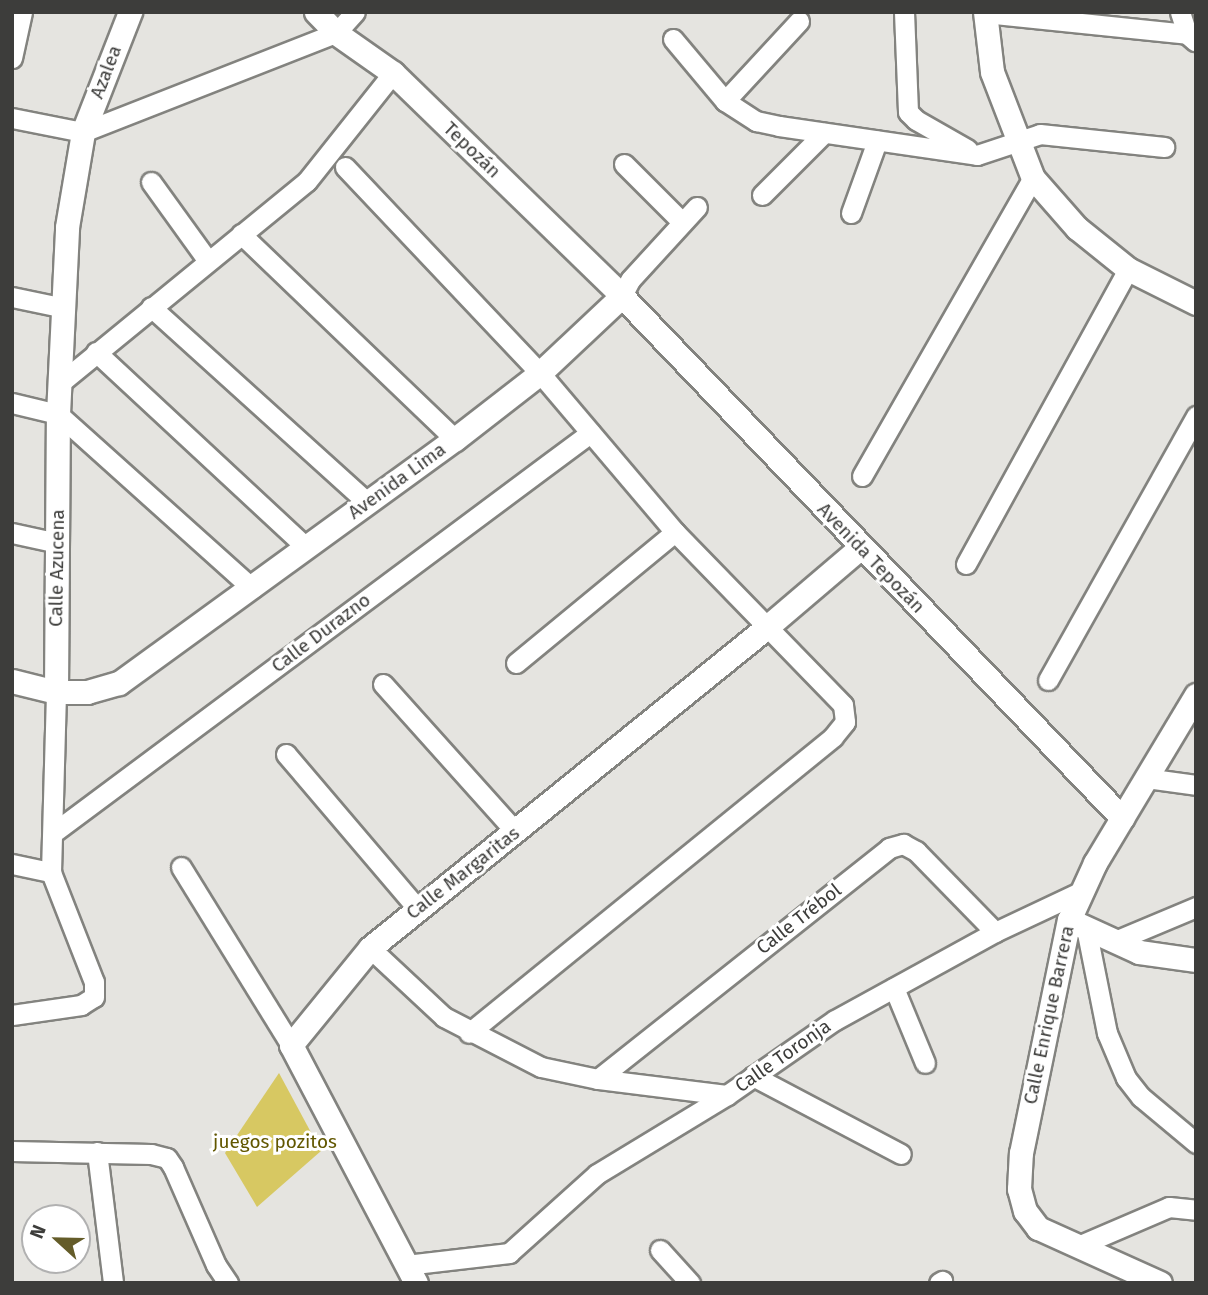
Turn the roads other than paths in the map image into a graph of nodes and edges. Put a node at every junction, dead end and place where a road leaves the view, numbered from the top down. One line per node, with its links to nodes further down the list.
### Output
1 (22, 12): 12 (street)
2 (130, 12): 16 (street, Azalea)
3 (316, 12): 9 (street, Tepozán)
4 (355, 12): 9 (street)
5 (904, 12): 21 (street)
6 (1180, 12): 10 (street)
7 (985, 13): 10 (street); 19 (street)
8 (799, 21): 14 (street)
9 (336, 33): 13 (street, Tepozán); 16 (street)
10 (1192, 38)
11 (673, 39): 14 (street)
12 (12, 58)
13 (393, 73): 30 (street); 33 (street, Tepozán)
14 (725, 101): 17 (street)
15 (12, 118): 16 (street)
16 (83, 132): 36 (street, Calle Azucena)
17 (824, 133): 18 (street); 26 (street)
18 (877, 141): 21 (street); 28 (street)
19 (1017, 141): 20 (street); 21 (street); 24 (street)
20 (1164, 147)
21 (977, 155)
22 (624, 164): 29 (street)
23 (345, 167): 39 (street)
24 (1033, 178): 32 (street); 46 (street)
25 (151, 182): 31 (street)
26 (762, 195)
27 (697, 207): 29 (street, Avenida Lima)
28 (851, 213)
29 (682, 222): 33 (street, Avenida Lima)
30 (241, 234): 31 (street); 45 (street)
31 (208, 261): 37 (street)
32 (1128, 269): 35 (street); 53 (street)
33 (622, 296): 39 (street, Avenida Lima); 52 (street, Avenida Tepozán)
34 (12, 297): 36 (street)
35 (1196, 303)
36 (60, 307): 40 (street, Calle Azucena)
37 (151, 307): 38 (street); 47 (street)
38 (96, 352): 40 (street); 51 (street)
39 (540, 373): 44 (street); 45 (street, Avenida Lima)
40 (59, 384): 42 (street, Calle Azucena)
41 (12, 403): 42 (street)
42 (58, 414): 50 (street, Calle Azucena); 54 (street)
43 (1196, 416): 57 (street)
44 (590, 433): 48 (street); 67 (street, Calle Durazno)
45 (456, 439): 47 (street, Avenida Lima)
46 (862, 476)
47 (367, 502): 51 (street, Avenida Lima)
48 (675, 532): 55 (street); 56 (street)
49 (12, 533): 50 (street)
50 (58, 543): 60 (street, Calle Azucena)
51 (306, 547): 54 (street, Avenida Lima)
52 (860, 547): 55 (street, Calle Margaritas); 65 (street, Avenida Tepozán)
53 (966, 564)
54 (251, 588): 60 (street, Avenida Lima)
55 (767, 627): 66 (street, Calle Margaritas); 81 (street)
56 (516, 663)
57 (1048, 680)
58 (12, 681): 60 (street, Avenida Lima)
59 (383, 684): 66 (street)
60 (56, 692): 67 (street, Calle Azucena)
61 (1196, 695): 63 (street, Calle Enrique Barrera)
62 (286, 754): 73 (street)
63 (1145, 778): 64 (street); 65 (street, Calle Enrique Barrera)
64 (1196, 785)
65 (1122, 818): 71 (street, Calle Enrique Barrera)
66 (516, 832): 73 (street, Calle Margaritas)
67 (53, 833): 70 (street, Calle Azucena)
68 (12, 864): 70 (street)
69 (181, 867): 82 (street)
70 (51, 872): 80 (street, Calle Azucena)
71 (1082, 891): 74 (street, Calle Enrique Barrera); 75 (street, Calle Toronja)
72 (1196, 907): 76 (street)
73 (417, 908): 77 (street, Calle Margaritas)
74 (1078, 924): 76 (street); 87 (street); 92 (street, Calle Enrique Barrera)
75 (995, 932): 79 (street, Calle Toronja); 85 (street, Calle Trébol)
76 (1115, 941): 78 (street)
77 (370, 948): 81 (street, Calle Toronja); 82 (street, Calle Margaritas)
78 (1196, 960)
79 (894, 988): 83 (street); 84 (street, Calle Toronja)
80 (12, 1015)
81 (469, 1033): 85 (street, Calle Toronja)
82 (291, 1045): 94 (street)
83 (925, 1063)
84 (753, 1076): 86 (street, Calle Toronja); 90 (street)
85 (598, 1079): 86 (street, Calle Toronja)
86 (727, 1095): 94 (street)
87 (1196, 1143)
88 (12, 1151): 89 (street)
89 (96, 1152): 95 (street); 96 (street)
90 (901, 1154)
91 (1196, 1210): 92 (street)
92 (1078, 1246): 98 (street, Calle Enrique Barrera)
93 (660, 1250): 97 (street)
94 (411, 1274)
95 (113, 1283)
96 (228, 1283)
97 (691, 1283)
98 (1160, 1283)

